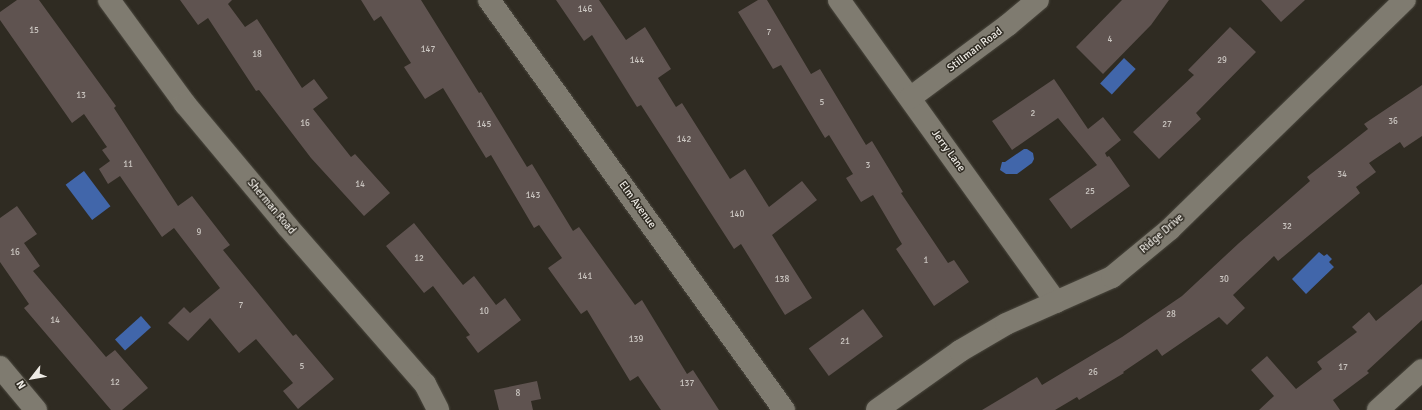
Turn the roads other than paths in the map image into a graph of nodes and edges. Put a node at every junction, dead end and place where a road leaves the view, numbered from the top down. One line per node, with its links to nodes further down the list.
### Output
1 (109, 0): 11 (street, Sherman Road)
2 (489, 0): 12 (street, Elm Avenue)
3 (839, 0): 6 (street, Jerry Lane)
4 (1038, 0): 6 (street, Stillman Road)
5 (1404, 0): 7 (street, Ridge Drive)
6 (910, 98): 7 (street, Jerry Lane)
7 (1056, 302): 13 (street, Ridge Drive)
8 (0, 367): 10 (street)
9 (1422, 370): 14 (street)
10 (36, 410)
11 (438, 410)
12 (784, 410)
13 (877, 410)
14 (1378, 410)

